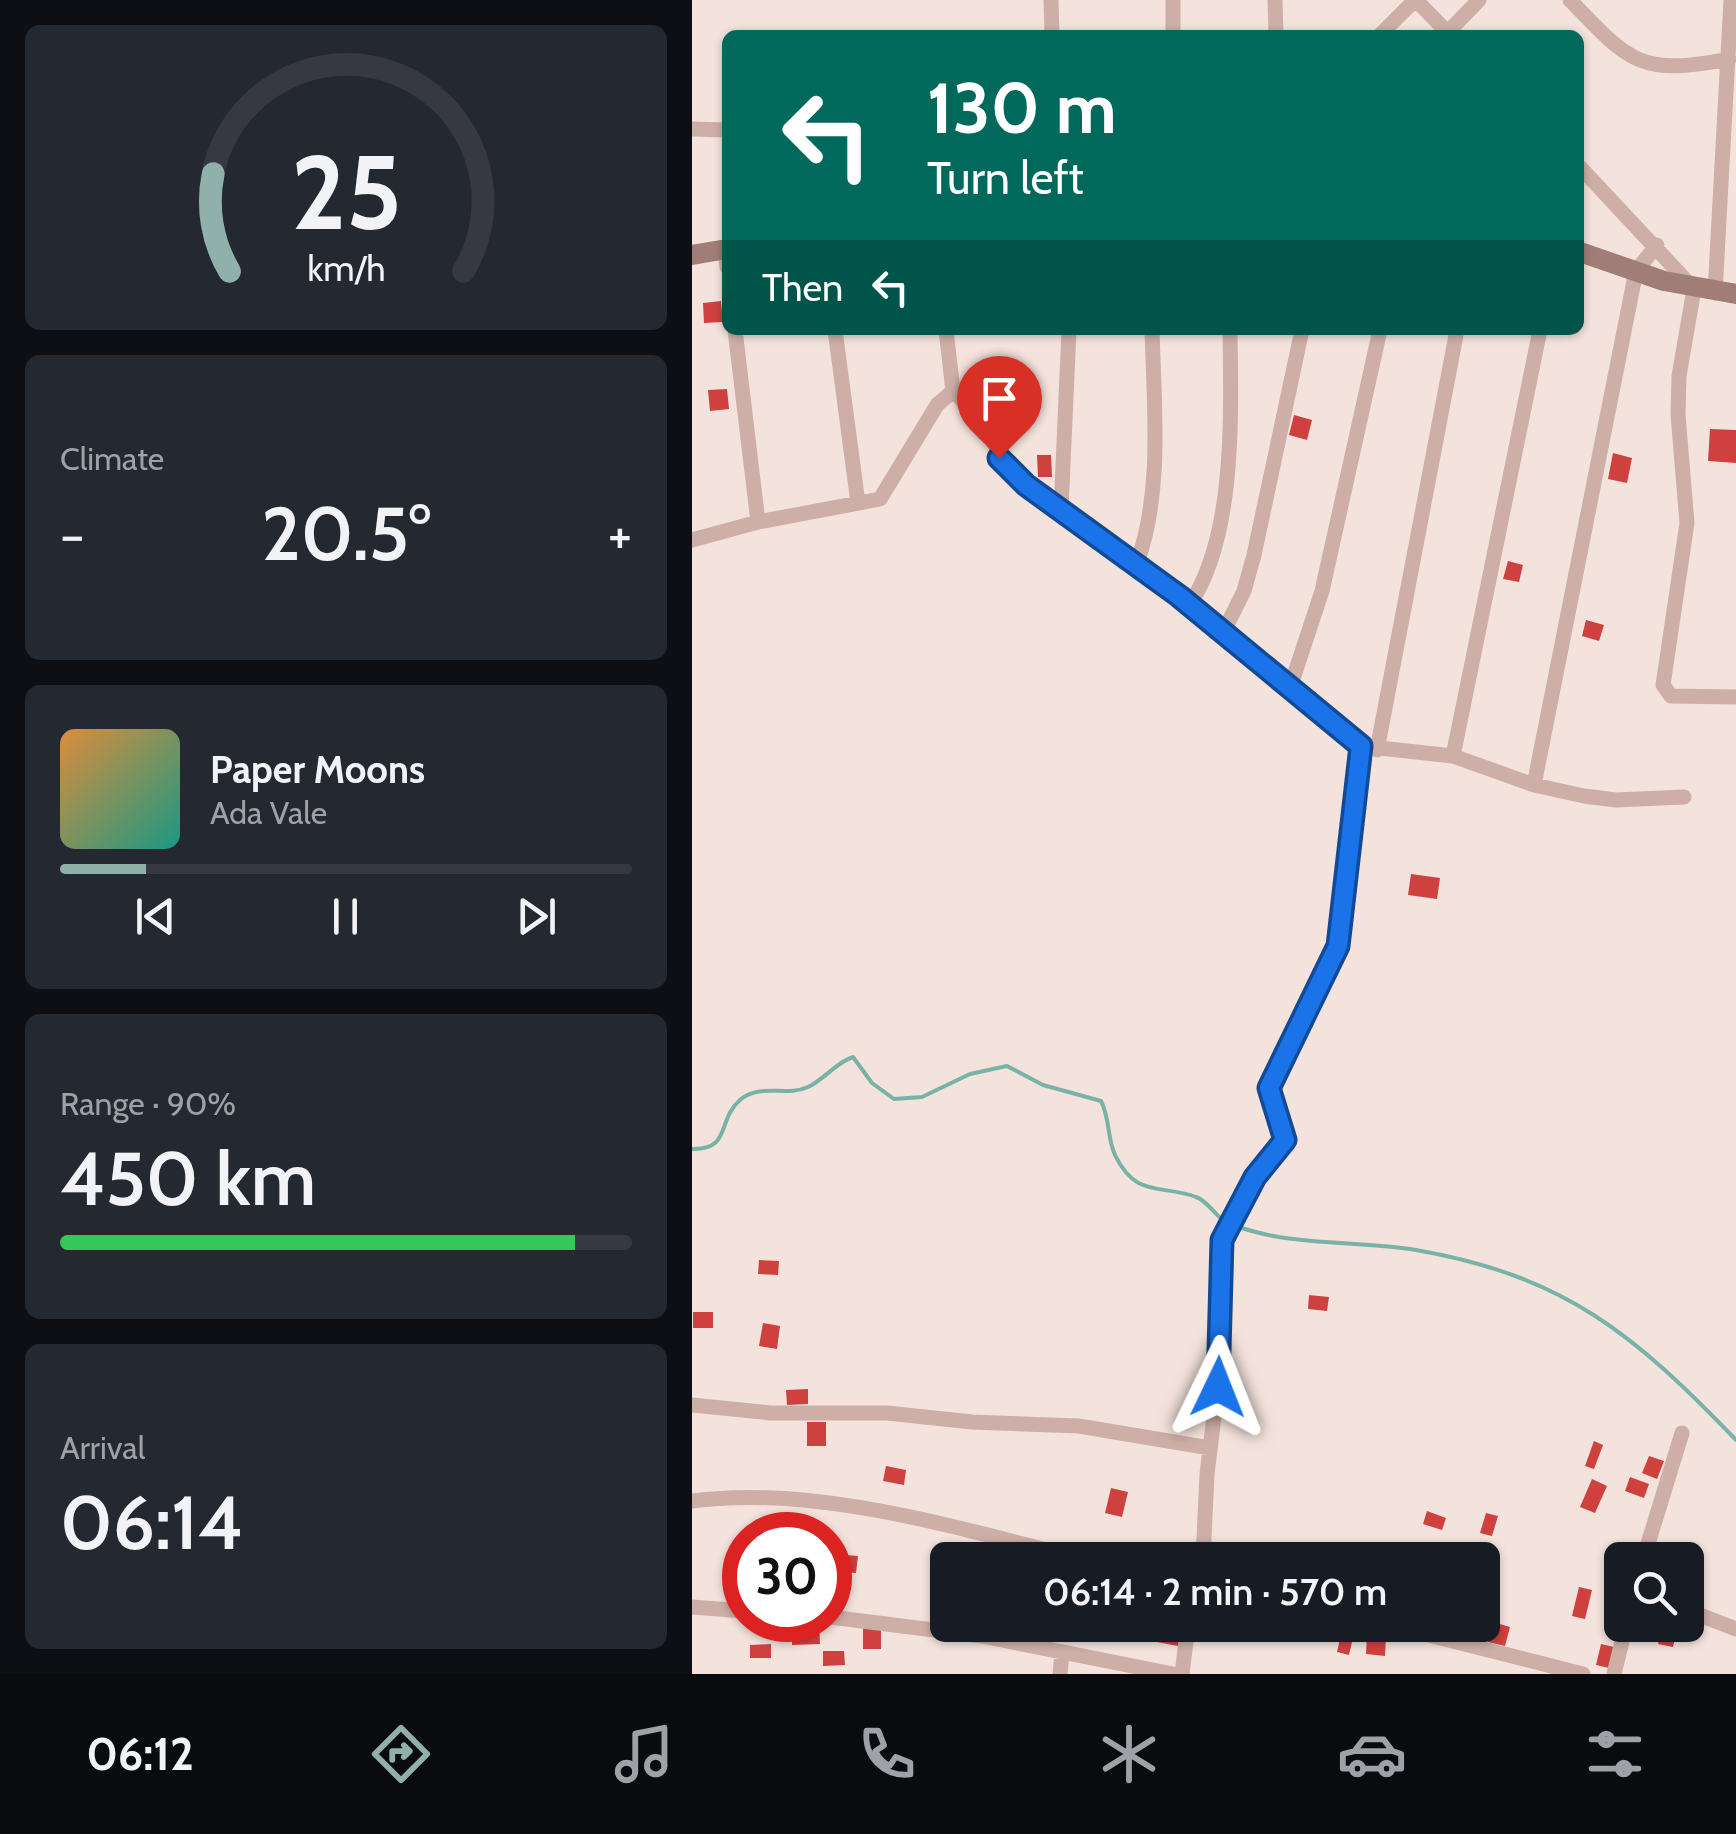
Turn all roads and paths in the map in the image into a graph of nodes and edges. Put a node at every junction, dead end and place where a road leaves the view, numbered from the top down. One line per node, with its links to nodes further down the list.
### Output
1 (1052, 0): 8 (street)
2 (1173, 0): 9 (street)
3 (1275, 0): 10 (street)
4 (1416, 0): 11 (street); 12 (street)
5 (1479, 0): 13 (street)
6 (1570, 0): 14 (street)
7 (1731, 7): 14 (street)
8 (1052, 30)
9 (1173, 30)
10 (1276, 30)
11 (1385, 30)
12 (1445, 30)
13 (1453, 30)
14 (1729, 59): 23 (street)
15 (692, 129): 16 (street)
16 (722, 130)
17 (1584, 171): 18 (street)
18 (1657, 245): 22 (street); 23 (street)
19 (1584, 253): 22 (street)
20 (692, 255): 21 (street)
21 (722, 255)
22 (1636, 271): 23 (street); 46 (street)
23 (1715, 292): 43 (street)
24 (736, 335): 37 (street)
25 (836, 335): 35 (street)
26 (947, 335): 34 (street)
27 (1069, 335): 36 (street)
28 (1152, 335): 39 (street)
29 (1230, 335): 40 (street)
30 (1301, 335): 41 (street)
31 (1379, 335): 42 (street)
32 (1456, 335): 44 (street)
33 (1539, 335): 45 (street)
34 (953, 392): 35 (street); 36 (street)
35 (858, 503): 37 (street)
36 (1061, 510): 39 (street)
37 (758, 522): 38 (street)
38 (692, 540)
39 (1136, 563): 40 (street)
40 (1190, 604): 41 (street)
41 (1224, 631): 42 (street)
42 (1290, 688): 44 (street)
43 (1736, 697)
44 (1369, 748): 45 (street); 50 (street)
45 (1453, 756): 46 (street)
46 (1534, 785): 47 (street)
47 (1684, 797)
48 (692, 1405): 50 (street)
49 (1682, 1433): 54 (street)
50 (1210, 1448): 53 (street)
51 (692, 1500): 52 (street)
52 (1003, 1542)
53 (1204, 1542)
54 (1649, 1542)
55 (692, 1607): 56 (street)
56 (722, 1609)
57 (1704, 1617): 59 (street)
58 (852, 1620): 63 (street)
59 (1736, 1629)
60 (1186, 1642): 66 (street)
61 (1456, 1642): 67 (street)
62 (1622, 1642): 68 (street)
63 (1062, 1654): 64 (street); 65 (street)
64 (1060, 1674)
65 (1173, 1674)
66 (1182, 1674)
67 (1583, 1674)
68 (1614, 1674)

